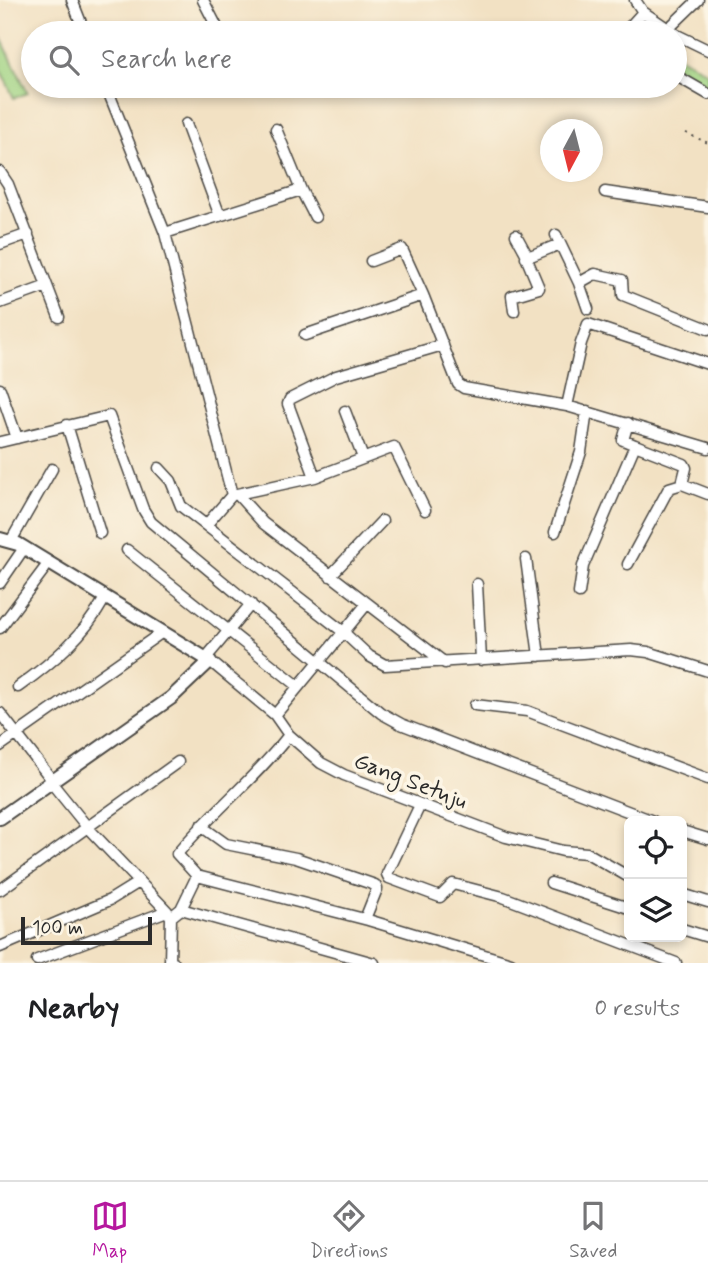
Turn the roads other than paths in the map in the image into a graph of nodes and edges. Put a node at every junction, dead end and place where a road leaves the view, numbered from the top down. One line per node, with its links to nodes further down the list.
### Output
1 (72, 0): 6 (street)
2 (203, 0): 7 (street)
3 (635, 0): 5 (street)
4 (698, 0): 10 (street)
5 (643, 12): 8 (street); 9 (street)
6 (80, 21)
7 (213, 21)
8 (635, 21)
9 (656, 21)
10 (681, 21)
11 (687, 40): 12 (street)
12 (708, 50)
13 (687, 82): 14 (street)
14 (708, 94)
15 (111, 98): 24 (street)
16 (186, 124): 22 (street)
17 (276, 129): 19 (street)
18 (0, 172): 25 (street)
19 (301, 190): 22 (street); 23 (street)
20 (604, 192): 21 (street)
21 (708, 207)
22 (220, 216): 24 (street)
23 (314, 217)
24 (165, 233): 56 (street)
25 (28, 234): 27 (street); 31 (street)
26 (516, 235): 28 (street)
27 (0, 244)
28 (526, 257): 30 (street); 35 (street)
29 (371, 261): 32 (street)
30 (579, 283): 34 (street); 37 (street)
31 (47, 286): 33 (street); 36 (street)
32 (423, 295): 38 (street); 39 (street)
33 (0, 303)
34 (588, 309)
35 (514, 311)
36 (59, 317)
37 (708, 329)
38 (305, 335)
39 (443, 345): 42 (street); 54 (street)
40 (708, 364): 42 (street)
41 (0, 389): 47 (street)
42 (567, 407): 44 (street)
43 (345, 411): 51 (street)
44 (587, 411): 45 (street); 61 (street)
45 (628, 423): 49 (street); 50 (street)
46 (67, 425): 47 (street); 62 (street); 74 (street)
47 (17, 438): 48 (street)
48 (0, 442)
49 (635, 445): 55 (street); 72 (street)
50 (708, 448)
51 (363, 458): 54 (street); 58 (street)
52 (159, 468): 60 (street)
53 (52, 469): 63 (street)
54 (315, 477): 56 (street)
55 (682, 484): 57 (street); 68 (street)
56 (234, 494): 60 (street); 69 (street)
57 (708, 494)
58 (425, 510)
59 (382, 521): 69 (street)
60 (206, 524): 78 (street)
61 (555, 532)
62 (100, 533)
63 (6, 540): 64 (street)
64 (24, 548): 67 (street); 70 (street)
65 (127, 550): 77 (street)
66 (526, 559): 80 (street)
67 (48, 564): 73 (street); 76 (street)
68 (628, 564)
69 (330, 576): 75 (street)
70 (0, 583)
71 (477, 584): 83 (street)
72 (579, 593)
73 (106, 598): 79 (street); 87 (street)
74 (251, 604): 77 (street); 81 (street)
75 (366, 605): 78 (street); 84 (street)
76 (0, 628)
77 (227, 630): 82 (street); 86 (street)
78 (341, 630): 81 (street); 84 (street)
79 (161, 634): 82 (street); 91 (street)
80 (539, 656): 83 (street); 85 (street)
81 (319, 659): 86 (street); 98 (street)
82 (208, 660): 90 (street, Gang Setuju); 96 (street)
83 (481, 660): 84 (street)
84 (445, 663)
85 (708, 671)
86 (297, 685): 90 (street)
87 (18, 687)
88 (475, 705): 95 (street)
89 (0, 713): 91 (street)
90 (275, 715): 92 (street, Gang Setuju)
91 (17, 733): 93 (street); 96 (street)
92 (289, 735): 97 (street, Gang Setuju); 100 (street)
93 (0, 746)
94 (178, 762): 101 (street)
95 (708, 779)
96 (51, 780): 99 (street); 101 (street)
97 (420, 805): 104 (street, Gang Setuju); 123 (street)
98 (640, 816)
99 (0, 818)
100 (201, 826): 105 (street); 114 (street)
101 (88, 828): 106 (street); 108 (street)
102 (687, 833): 103 (street)
103 (708, 839)
104 (624, 874)
105 (197, 876): 112 (street); 114 (street)
106 (139, 882): 113 (street); 117 (street)
107 (551, 883): 111 (street)
108 (0, 890)
109 (687, 896): 110 (street)
110 (708, 902)
111 (624, 906)
112 (181, 909): 113 (street); 121 (street)
113 (169, 914): 119 (street); 120 (street)
114 (365, 919): 118 (street)
115 (687, 931): 116 (street)
116 (708, 937)
117 (0, 947)
118 (487, 959): 122 (street)
119 (37, 960)
120 (171, 963)
121 (374, 963)
122 (511, 963)
123 (676, 963)

